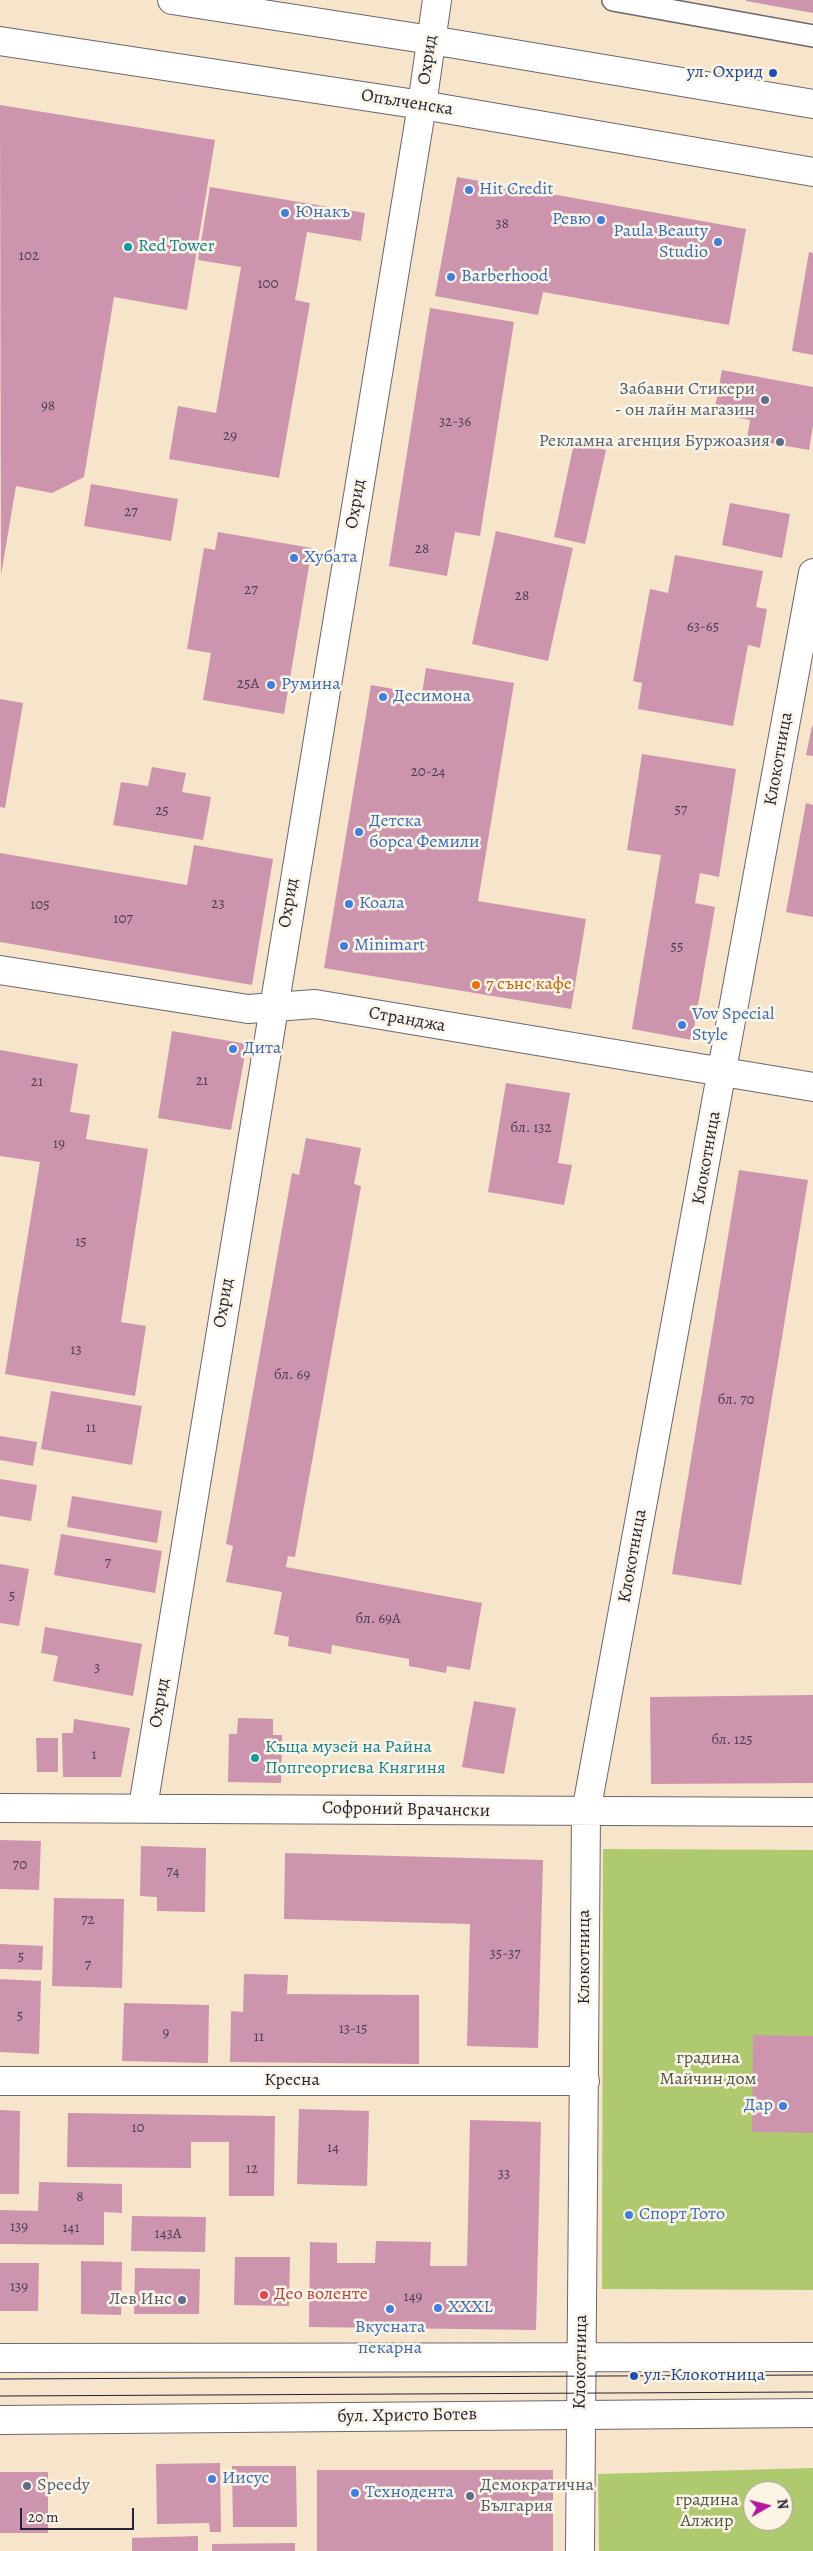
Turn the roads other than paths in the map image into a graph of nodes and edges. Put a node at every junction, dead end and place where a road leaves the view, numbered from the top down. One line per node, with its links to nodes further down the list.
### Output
1 (172, 0): 5 (street)
2 (437, 0): 5 (street, Охрид)
3 (613, 0): 4 (lane)
4 (813, 36)
5 (431, 40): 7 (street, Охрид); 8 (street)
6 (0, 41): 7 (street, Опълченска)
7 (422, 104): 9 (street, Опълченска); 12 (street, Охрид)
8 (813, 104)
9 (813, 172)
10 (813, 573): 13 (street, Клокотница)
11 (0, 970): 12 (street, Странджа)
12 (272, 1006): 13 (street, Странджа); 15 (street, Охрид)
13 (722, 1072): 14 (street, Странджа); 17 (street, Клокотница)
14 (813, 1087)
15 (143, 1807): 16 (street, Софроний Врачански); 17 (street, Софроний Врачански)
16 (0, 1808)
17 (586, 1812): 18 (street, Софроний Врачански); 20 (street, Клокотница)
18 (813, 1812)
19 (0, 2081): 20 (street, Кресна)
20 (584, 2082): 21 (street, Клокотница)
21 (581, 2357): 22 (street); 23 (street); 25 (street, Клокотница)
22 (813, 2357)
23 (0, 2358)
24 (813, 2413): 25 (street, бул. Христо Ботев)
25 (580, 2414): 26 (street, бул. Христо Ботев); 27 (street, Клокотница)
26 (0, 2420)
27 (580, 2551)

